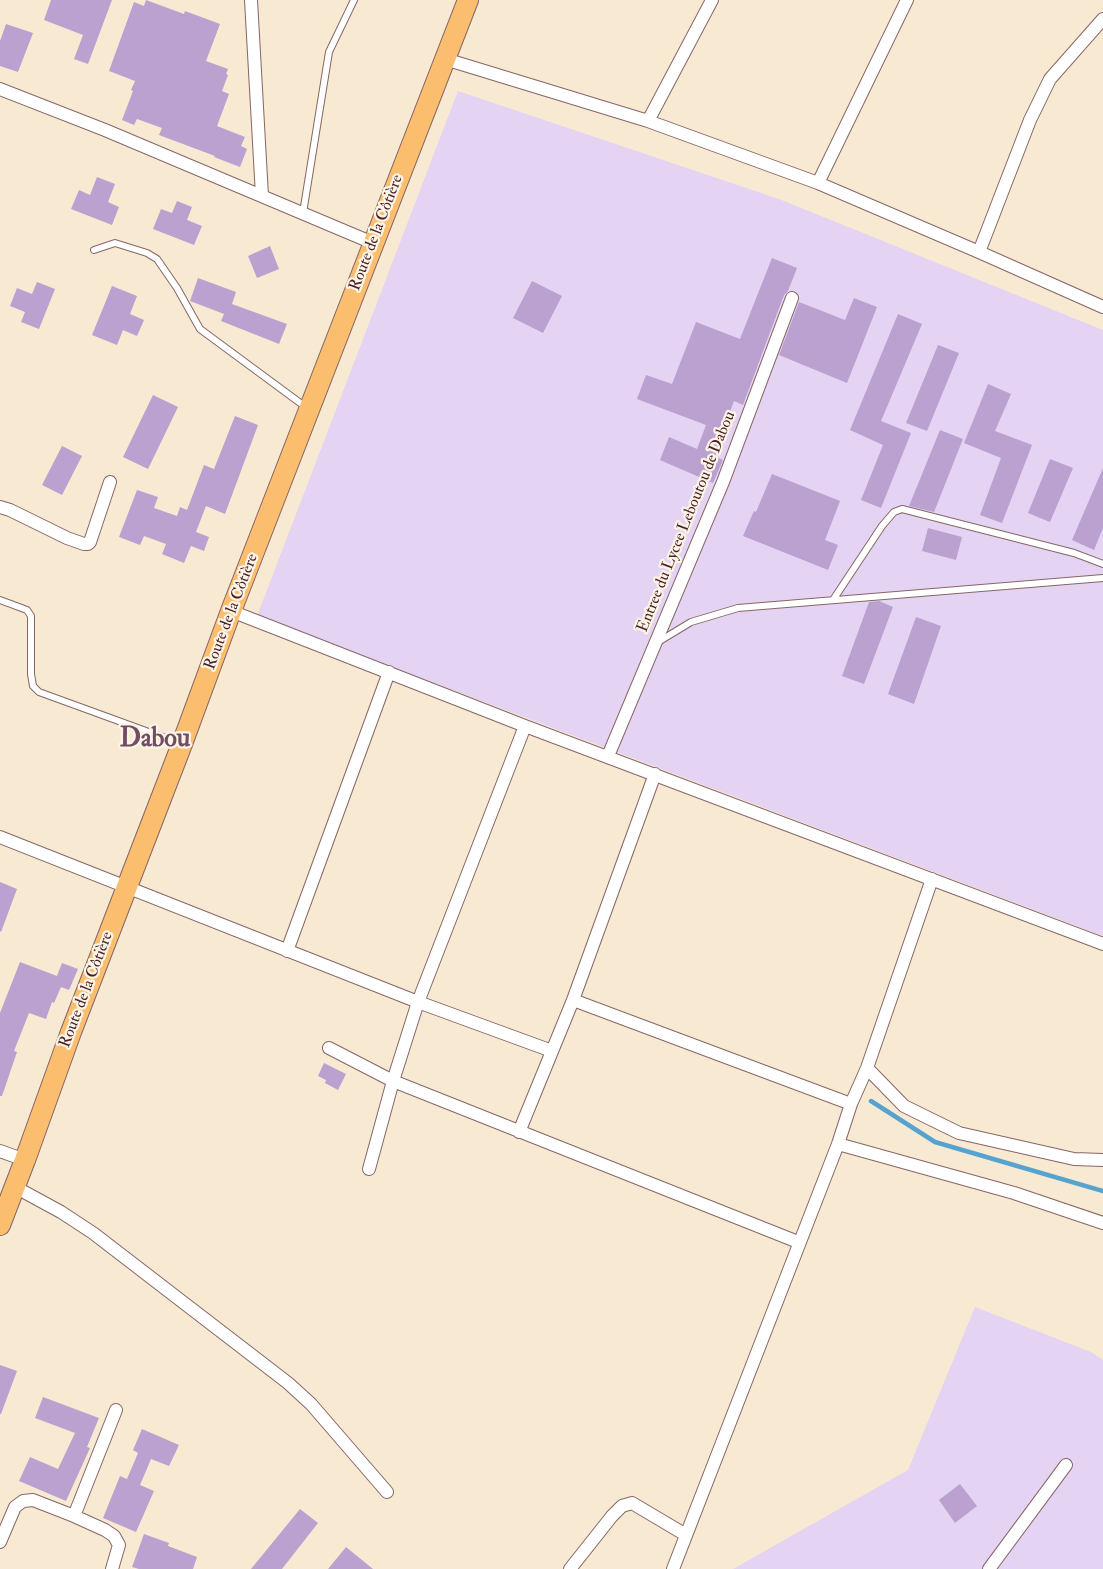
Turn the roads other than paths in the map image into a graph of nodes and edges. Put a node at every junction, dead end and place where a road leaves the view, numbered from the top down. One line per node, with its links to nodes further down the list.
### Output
1 (239, 0): 6 (street)
2 (354, 0): 13 (lane)
3 (468, 0): 8 (main road, Route de la Côtière)
4 (712, 0): 10 (street)
5 (907, 0): 11 (street)
6 (252, 2): 12 (street)
7 (1103, 19): 16 (street)
8 (445, 59): 10 (street); 14 (main road, Route de la Côtière)
9 (0, 89): 12 (street)
10 (648, 121): 11 (street)
11 (818, 183): 16 (street)
12 (262, 196): 13 (street)
13 (303, 213): 14 (street)
14 (373, 243): 19 (main road, Route de la Côtière)
15 (94, 250): 19 (lane)
16 (979, 252): 18 (street)
17 (792, 298): 27 (street, Entree du Lycee Leboutou de Dabou)
18 (1103, 307)
19 (310, 410): 26 (main road, Route de la Côtière)
20 (110, 482): 21 (street)
21 (0, 507)
22 (1103, 564): 25 (lane)
23 (1103, 578): 25 (lane)
24 (0, 600): 30 (lane)
25 (833, 600): 27 (lane)
26 (232, 612): 28 (street); 30 (main road, Route de la Côtière)
27 (655, 644): 31 (street, Entree du Lycee Leboutou de Dabou)
28 (389, 672): 29 (street); 37 (street)
29 (525, 726): 31 (street); 39 (street)
30 (182, 744): 35 (main road, Route de la Côtière)
31 (608, 756): 32 (street)
32 (655, 774): 34 (street); 38 (street)
33 (0, 837): 35 (street)
34 (932, 879): 36 (street); 42 (street)
35 (127, 886): 37 (street); 48 (main road, Route de la Côtière)
36 (1103, 944)
37 (287, 951): 39 (street)
38 (573, 1000): 41 (street); 44 (street)
39 (418, 1002): 41 (street); 43 (street)
40 (329, 1048): 43 (street)
41 (552, 1051): 45 (street)
42 (867, 1068): 44 (street); 49 (street)
43 (393, 1081): 45 (street); 50 (street)
44 (851, 1104): 46 (street)
45 (519, 1132): 54 (street)
46 (838, 1144): 52 (street); 54 (street)
47 (0, 1150): 48 (street)
48 (25, 1160): 51 (main road, Route de la Côtière)
49 (1103, 1160)
50 (368, 1168)
51 (15, 1187): 53 (main road, Route de la Côtière); 57 (street)
52 (1103, 1223)
53 (0, 1225)
54 (798, 1242): 59 (street)
55 (116, 1410): 58 (street)
56 (1066, 1465): 64 (street)
57 (387, 1492)
58 (74, 1516): 60 (street); 61 (street)
59 (686, 1535): 62 (street); 63 (street)
60 (0, 1542)
61 (112, 1569)
62 (570, 1569)
63 (673, 1569)
64 (989, 1569)

